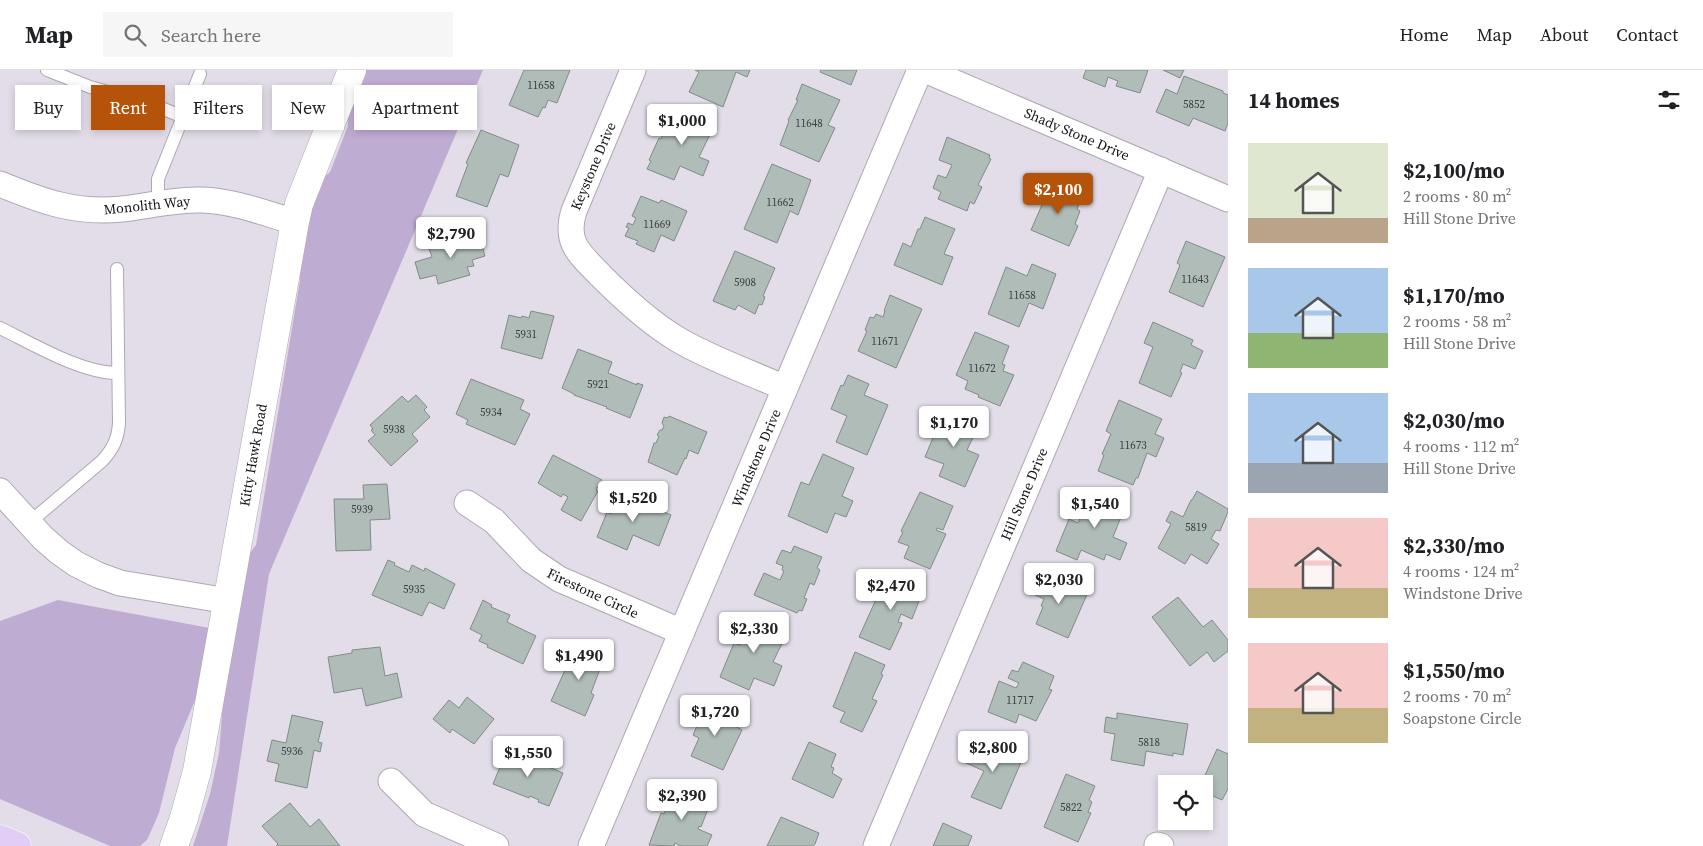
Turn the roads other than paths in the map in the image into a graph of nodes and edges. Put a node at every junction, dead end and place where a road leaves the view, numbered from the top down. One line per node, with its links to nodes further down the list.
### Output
1 (47, 70): 8 (lane)
2 (352, 70): 14 (street, Kitty Hawk Road)
3 (633, 70): 18 (street, Keystone Drive)
4 (920, 70): 18 (street, Windstone Drive)
5 (925, 70): 10 (street, Shady Stone Drive)
6 (200, 74): 7 (lane)
7 (196, 85)
8 (175, 114)
9 (178, 130): 13 (lane)
10 (1161, 170): 12 (street, Shady Stone Drive); 30 (street, Hill Stone Drive)
11 (0, 184): 13 (street, Monolith Way)
12 (1228, 199)
13 (158, 203): 14 (street, Monolith Way)
14 (295, 222): 22 (street, Kitty Hawk Road)
15 (117, 269): 17 (lane)
16 (0, 328): 17 (lane)
17 (118, 373): 21 (lane)
18 (785, 388): 23 (street, Windstone Drive)
19 (0, 491): 21 (street)
20 (467, 503): 23 (street, Firestone Circle)
21 (30, 522): 22 (street)
22 (228, 601): 27 (street, Kitty Hawk Road)
23 (682, 632): 29 (street, Windstone Drive)
24 (391, 781): 28 (street)
25 (0, 839): 26 (main road)
26 (17, 846)
27 (174, 846)
28 (496, 846)
29 (591, 846)
30 (876, 846)

